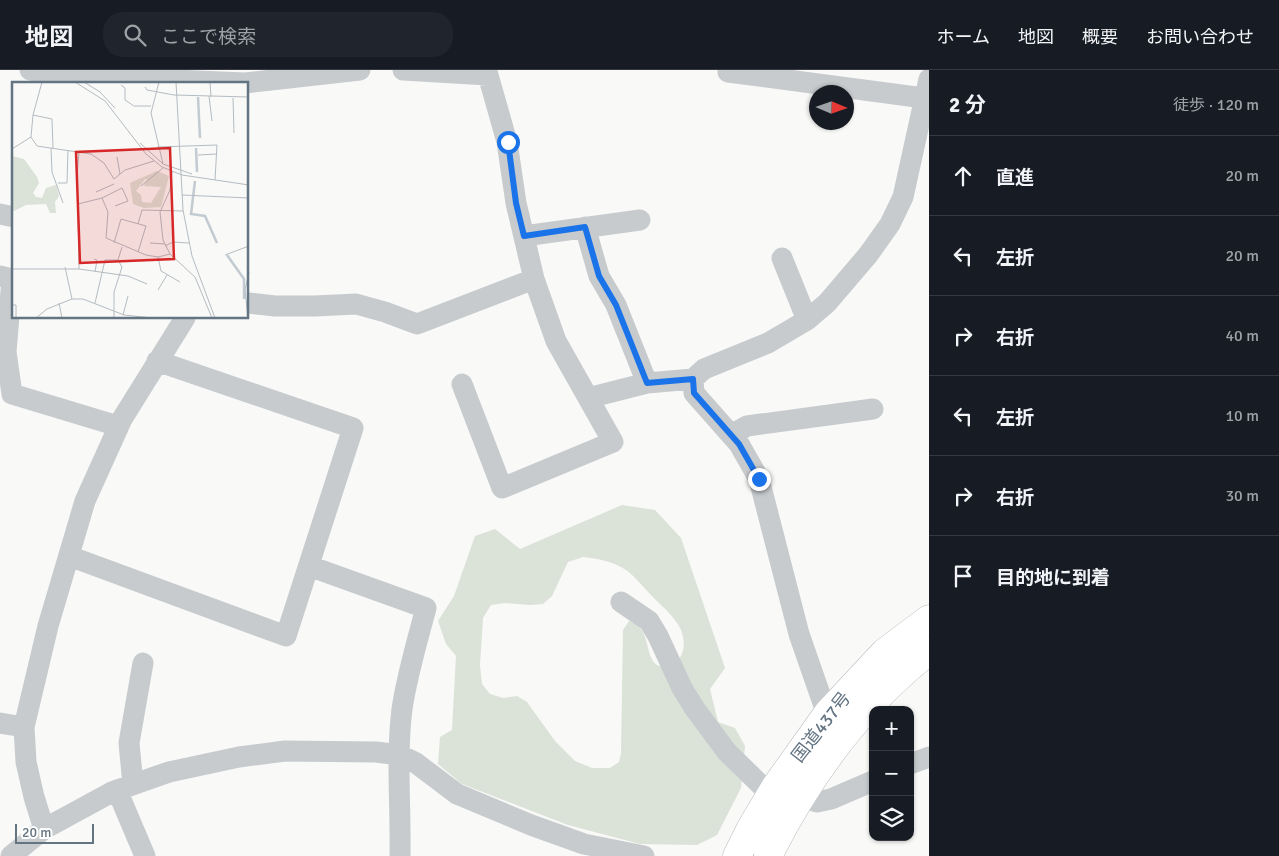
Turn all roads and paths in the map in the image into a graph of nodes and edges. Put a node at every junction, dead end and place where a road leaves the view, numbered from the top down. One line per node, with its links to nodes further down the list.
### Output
1 (37, 70): 5 (street)
2 (360, 70): 6 (street)
3 (403, 70): 10 (street)
4 (728, 72): 7 (street)
5 (222, 82)
6 (249, 83)
7 (927, 89): 16 (street)
8 (640, 220): 9 (street)
9 (585, 227): 10 (street); 19 (street)
10 (524, 236): 13 (street)
11 (782, 258): 16 (street)
12 (0, 276): 22 (street)
13 (534, 279): 14 (street); 21 (street)
14 (249, 303)
15 (184, 319): 17 (street)
16 (807, 320): 18 (street)
17 (157, 361): 24 (street); 27 (street)
18 (693, 379): 19 (street); 25 (street)
19 (647, 383): 21 (street)
20 (462, 384): 21 (street)
21 (588, 398)
22 (6, 399): 24 (street)
23 (873, 409): 25 (street)
24 (118, 426): 26 (street)
25 (732, 435): 32 (street)
26 (69, 556): 27 (street); 34 (street)
27 (309, 566): 36 (street)
28 (620, 602): 41 (street)
29 (929, 619): 32 (highway, 国道437号)
30 (929, 651): 35 (highway, 国道437号)
31 (143, 663): 40 (street)
32 (828, 713): 35 (street); 41 (highway, 国道437号)
33 (0, 722): 34 (street)
34 (24, 727): 43 (street)
35 (837, 744): 42 (highway, 国道437号)
36 (400, 755): 40 (street); 44 (street); 47 (street)
37 (929, 757): 38 (street)
38 (914, 763)
39 (869, 783): 42 (street)
40 (125, 787): 43 (street); 46 (street)
41 (771, 795): 49 (highway, 国道437号)
42 (801, 797): 50 (highway, 国道437号)
43 (44, 829): 45 (street)
44 (563, 846): 48 (street)
45 (11, 856)
46 (145, 856)
47 (400, 856)
48 (644, 856)
49 (737, 856)
50 (768, 856)

